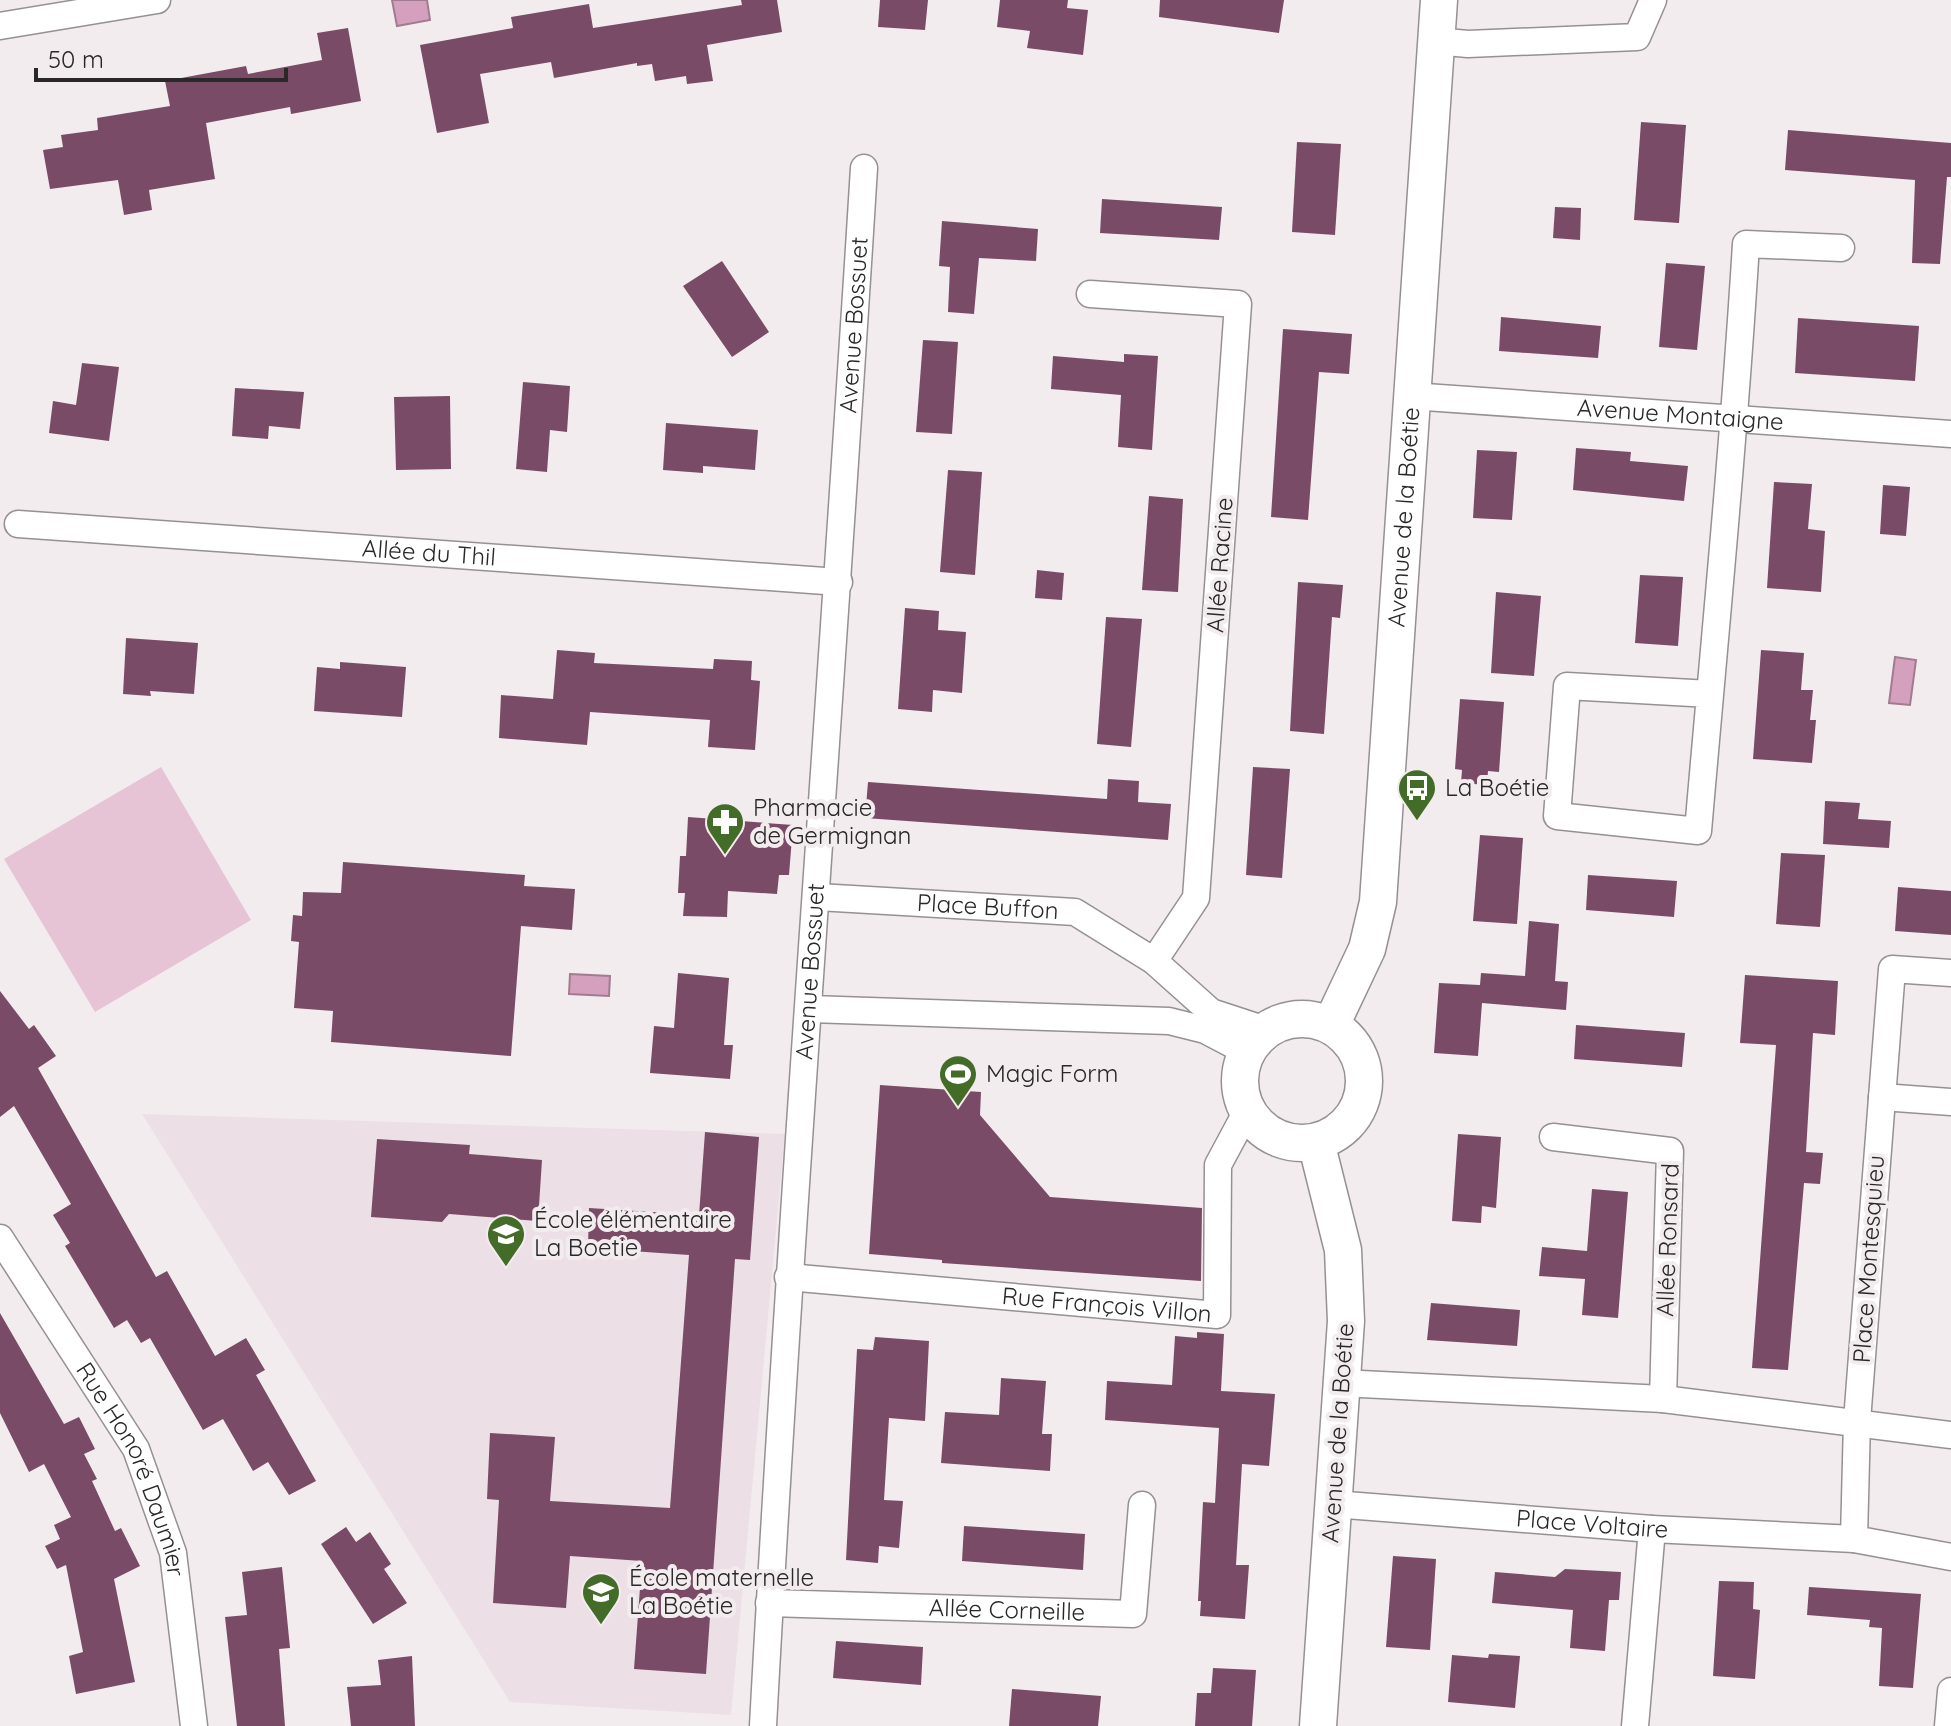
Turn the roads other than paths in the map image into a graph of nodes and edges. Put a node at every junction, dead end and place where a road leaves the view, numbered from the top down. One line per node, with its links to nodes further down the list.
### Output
1 (157, 0): 4 (street)
2 (1439, 0): 5 (main road, Avenue de la Boétie)
3 (1653, 0): 5 (street)
4 (0, 26)
5 (1435, 41): 9 (main road, Avenue de la Boétie)
6 (864, 168): 13 (street, Avenue Bossuet)
7 (1841, 248): 10 (street)
8 (1090, 294): 16 (street, Allée Racine)
9 (1411, 396): 10 (street, Avenue Montaigne); 19 (main road, Avenue de la Boétie)
10 (1735, 418): 11 (street, Avenue Montaigne); 14 (street)
11 (1951, 434)
12 (18, 524): 13 (street, Allée du Thil)
13 (839, 582): 15 (street, Avenue Bossuet)
14 (1710, 694): 14 (street)
15 (818, 897): 16 (street, Place Buffon); 18 (street, Avenue Bossuet)
16 (1154, 961): 20 (street, Place Buffon)
17 (1951, 973): 21 (street, Place Montesquieu)
18 (810, 1009): 20 (street); 27 (street, Avenue Bossuet)
19 (1331, 1025): 20 (main road); 25 (main road)
20 (1256, 1041): 23 (main road)
21 (1882, 1097): 22 (street); 30 (street, Place Montesquieu)
22 (1951, 1102)
23 (1247, 1111): 25 (main road); 27 (street, Rue François Villon)
24 (1553, 1137): 29 (street, Allée Ronsard)
25 (1316, 1142): 28 (main road, Avenue de la Boétie)
26 (0, 1238): 39 (street, Rue Honoré Daumier)
27 (788, 1277): 37 (street, Avenue Bossuet)
28 (1341, 1383): 29 (street); 32 (main road, Avenue de la Boétie)
29 (1663, 1399): 30 (street)
30 (1857, 1421): 31 (street); 35 (street, Place Montesquieu)
31 (1951, 1435)
32 (1333, 1504): 34 (street, Place Voltaire); 41 (main road, Avenue de la Boétie)
33 (1142, 1505): 37 (street, Allée Corneille)
34 (1652, 1529): 35 (street, Place Voltaire); 42 (street)
35 (1854, 1539): 36 (street)
36 (1951, 1557)
37 (769, 1603): 40 (street, Avenue Bossuet)
38 (1951, 1691): 43 (street)
39 (194, 1726)
40 (763, 1726)
41 (1318, 1726)
42 (1635, 1726)
43 (1948, 1726)

